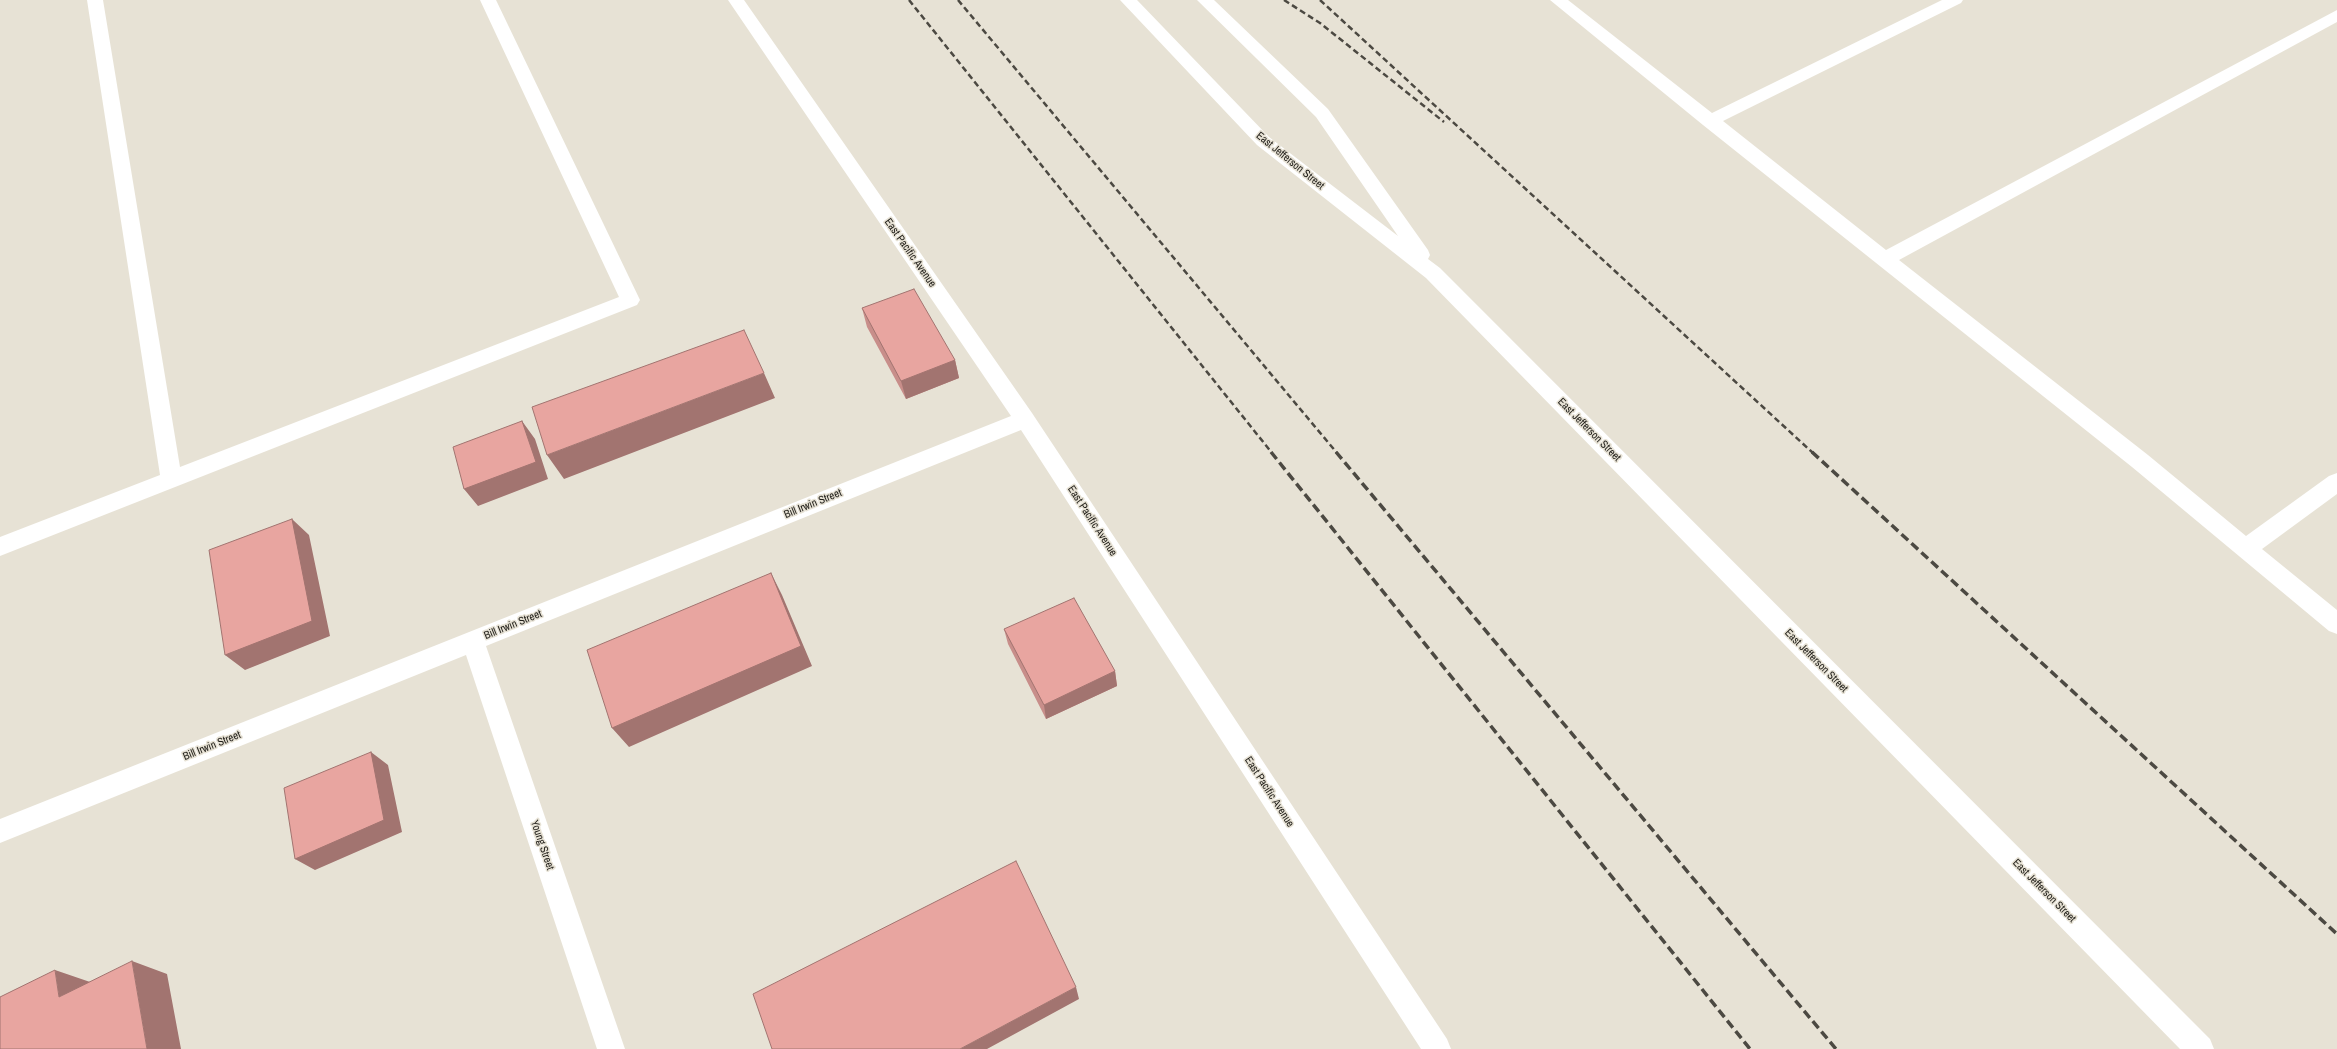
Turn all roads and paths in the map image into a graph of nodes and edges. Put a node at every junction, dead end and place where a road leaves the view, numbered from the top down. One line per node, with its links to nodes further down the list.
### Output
1 (95, 0): 13 (street)
2 (488, 0): 13 (street)
3 (736, 0): 12 (street, East Pacific Avenue)
4 (1128, 0): 11 (street, East Jefferson Street)
5 (1205, 0): 11 (street, East Jefferson Street)
6 (1558, 0): 9 (street)
7 (1955, 0): 9 (street)
8 (2337, 15): 10 (street)
9 (1709, 120): 10 (street)
10 (1884, 259): 16 (street)
11 (1433, 273): 22 (street, East Jefferson Street)
12 (1025, 419): 18 (street, Bill Irwin Street); 21 (street, East Pacific Avenue)
13 (171, 480): 15 (street)
14 (2337, 482): 16 (street)
15 (0, 547)
16 (2246, 548): 17 (street)
17 (2337, 624)
18 (473, 640): 19 (street, Bill Irwin Street); 20 (street, Young Street)
19 (0, 831)
20 (612, 1049)
21 (1437, 1049)
22 (2200, 1049)

